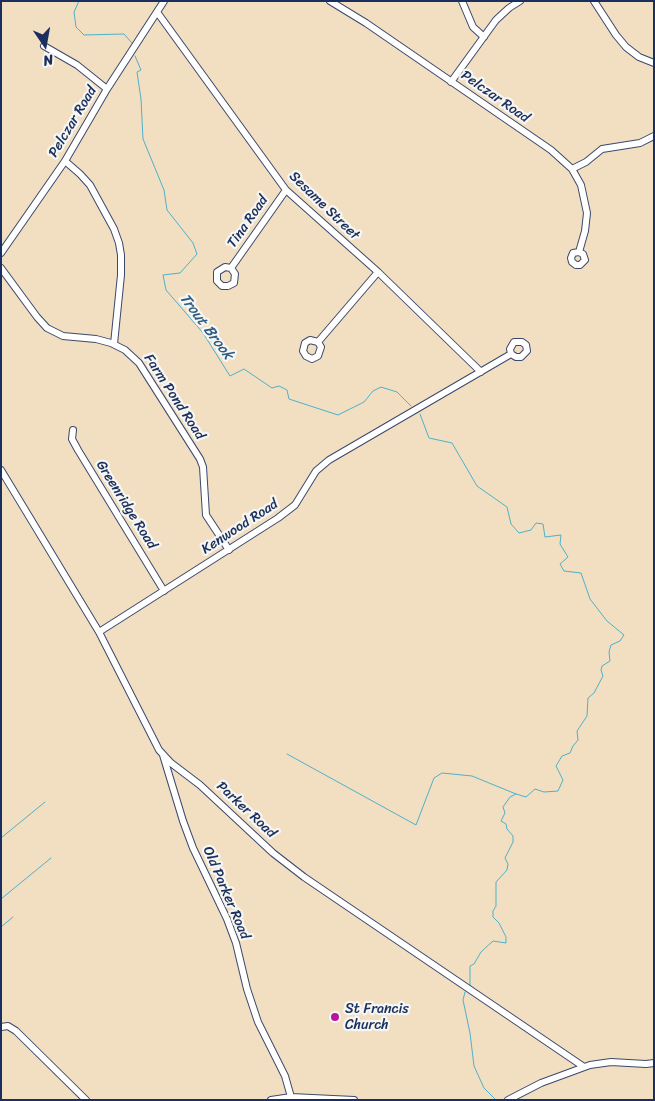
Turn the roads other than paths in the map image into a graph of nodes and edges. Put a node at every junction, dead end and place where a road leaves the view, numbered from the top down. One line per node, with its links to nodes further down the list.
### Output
1 (164, 1): 6 (street, Pelczar Road)
2 (330, 1): 10 (street, Pelczar Road)
3 (462, 1): 7 (street)
4 (520, 1): 7 (street)
5 (594, 1): 9 (street)
6 (157, 12): 11 (street, Pelczar Road); 15 (street, Sesame Street)
7 (484, 37): 10 (street)
8 (44, 46): 11 (street)
9 (654, 63)
10 (451, 82): 14 (street, Pelczar Road)
11 (107, 89): 13 (street, Pelczar Road)
12 (654, 136): 14 (street)
13 (65, 161): 17 (street, Pelczar Road); 22 (street)
14 (572, 169): 16 (street, Pelczar Road)
15 (286, 190): 19 (street, Tina Road); 20 (street, Sesame Street)
16 (579, 252)
17 (1, 253)
18 (1, 268): 22 (street, Farm Pond Road)
19 (232, 268)
20 (378, 272): 21 (street); 24 (street, Sesame Street)
21 (318, 342)
22 (114, 344): 27 (street, Farm Pond Road)
23 (512, 354): 24 (street, Kenwood Road)
24 (481, 372): 27 (street, Kenwood Road)
25 (73, 430): 28 (street, Greenridge Road)
26 (1, 470): 29 (street, Parker Road)
27 (228, 550): 28 (street, Kenwood Road)
28 (164, 591): 29 (street, Kenwood Road)
29 (99, 632): 30 (street, Parker Road)
30 (163, 754): 33 (street, Parker Road); 34 (street, Old Parker Road)
31 (1, 1027): 35 (street)
32 (654, 1063): 33 (street)
33 (584, 1067): 38 (street)
34 (291, 1097): 36 (street); 37 (street)
35 (86, 1100)
36 (271, 1100)
37 (354, 1100)
38 (508, 1100)

